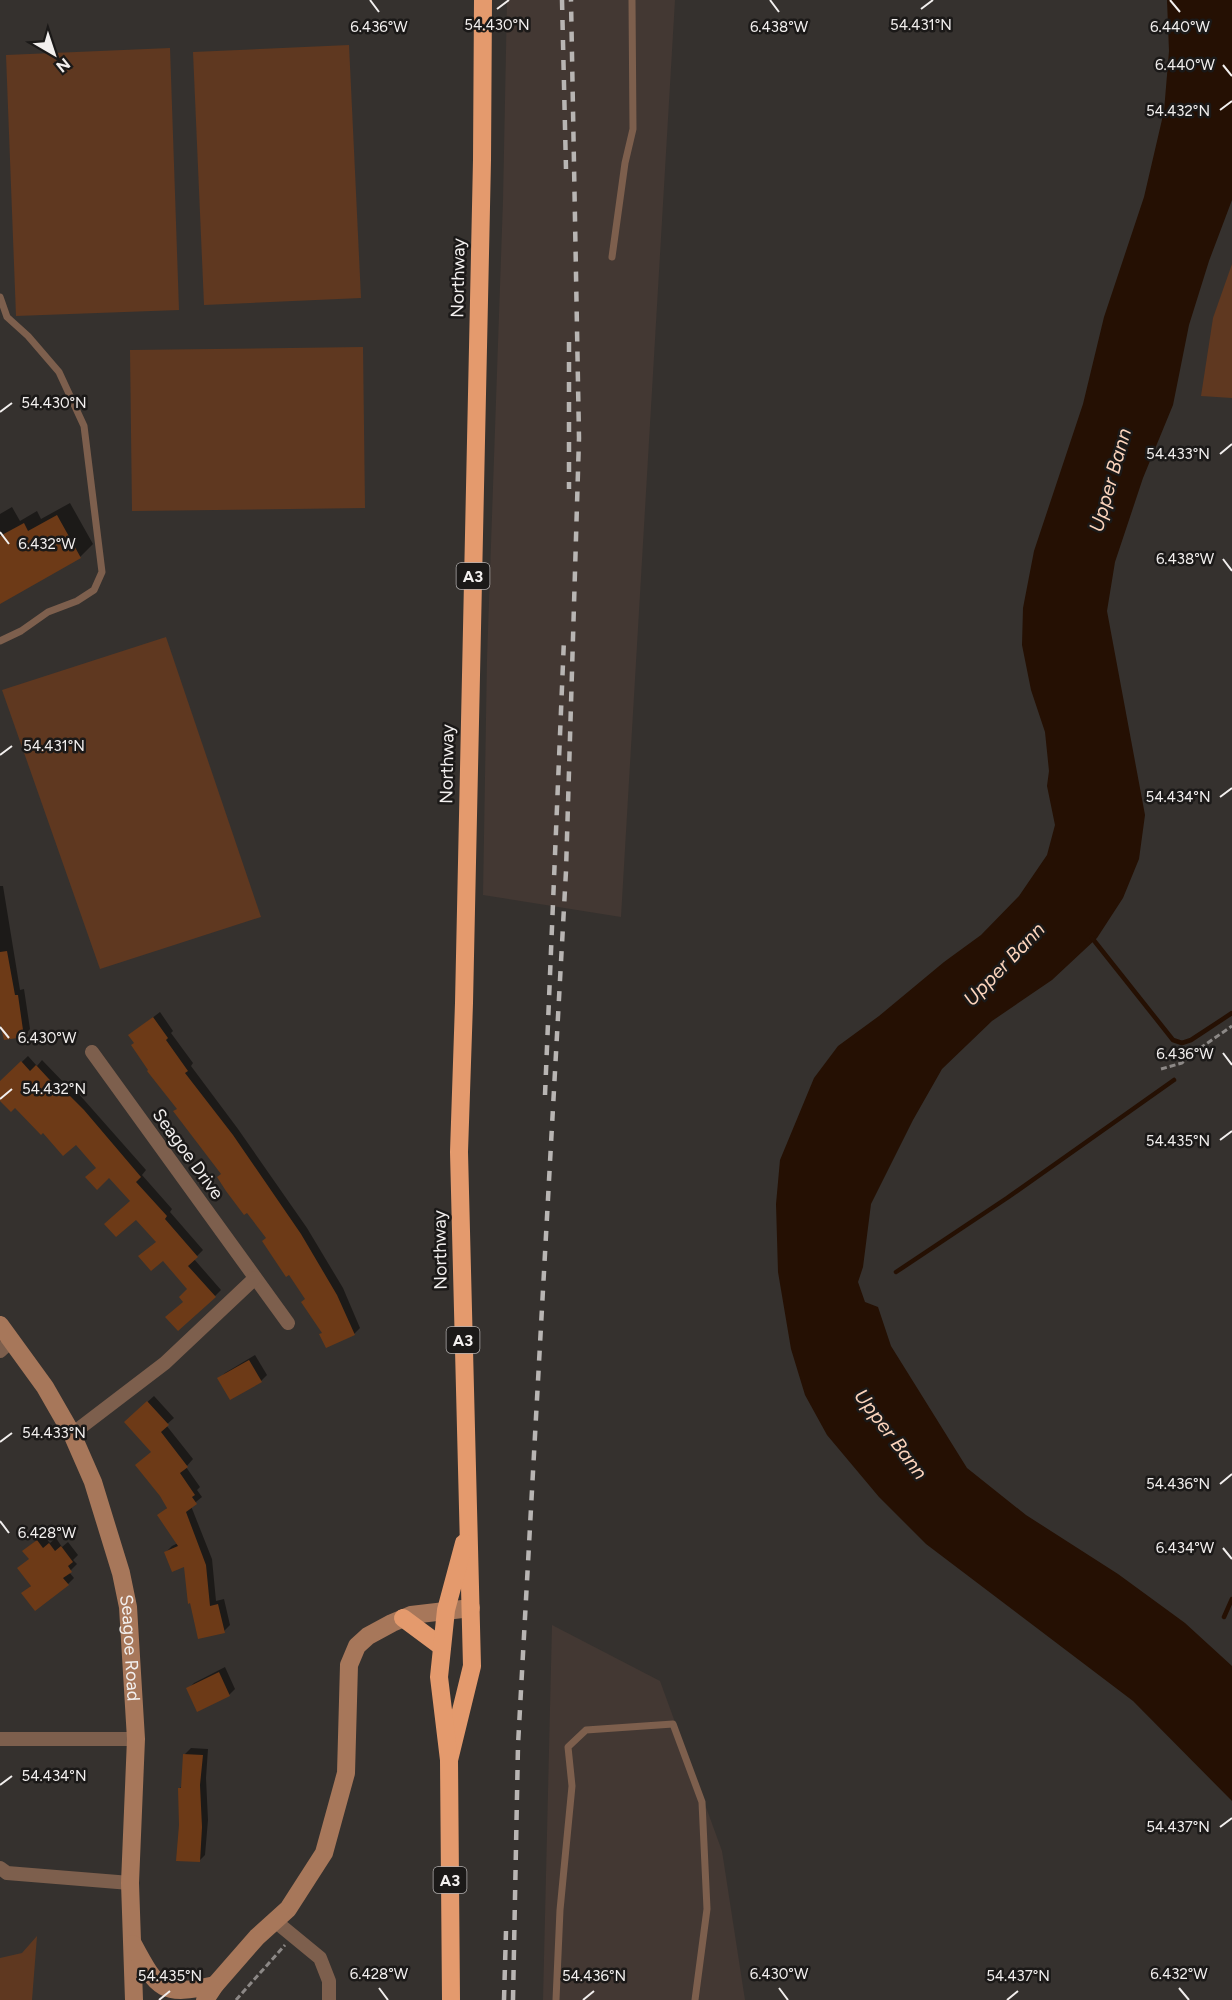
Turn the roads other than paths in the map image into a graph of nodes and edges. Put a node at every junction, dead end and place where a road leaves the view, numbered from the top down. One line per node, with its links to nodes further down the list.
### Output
1 (483, 0): 12 (highway, Northway / A3)
2 (632, 0): 3 (lane)
3 (612, 257)
4 (0, 297): 5 (lane)
5 (0, 641)
6 (92, 1052): 7 (street, Seagoe Drive)
7 (255, 1278): 8 (street, Seagoe Drive); 11 (street)
8 (288, 1323)
9 (0, 1325): 10 (main road, Seagoe Road)
10 (6, 1346): 11 (main road, Seagoe Road)
11 (72, 1434): 17 (main road, Seagoe Road)
12 (468, 1528): 13 (highway, Northway / A3); 13 (highway, Northway / A3)
13 (459, 1609): 14 (main road); 15 (highway, Northway / A3); 18 (highway, Northway / A3)
14 (403, 1618): 15 (highway); 21 (main road)
15 (442, 1647): 18 (highway, Northway / A3)
16 (0, 1739): 17 (street)
17 (136, 1739): 20 (main road, Seagoe Road)
18 (449, 1760): 26 (highway, Northway / A3)
19 (0, 1868): 20 (street)
20 (130, 1882): 22 (main road, Seagoe Road)
21 (276, 1921): 23 (main road); 25 (street)
22 (131, 1940): 23 (main road); 24 (main road, Seagoe Road)
23 (210, 1993)
24 (134, 2000)
25 (329, 2000)
26 (451, 2000)
27 (556, 2000): 28 (lane)
28 (695, 2000)

